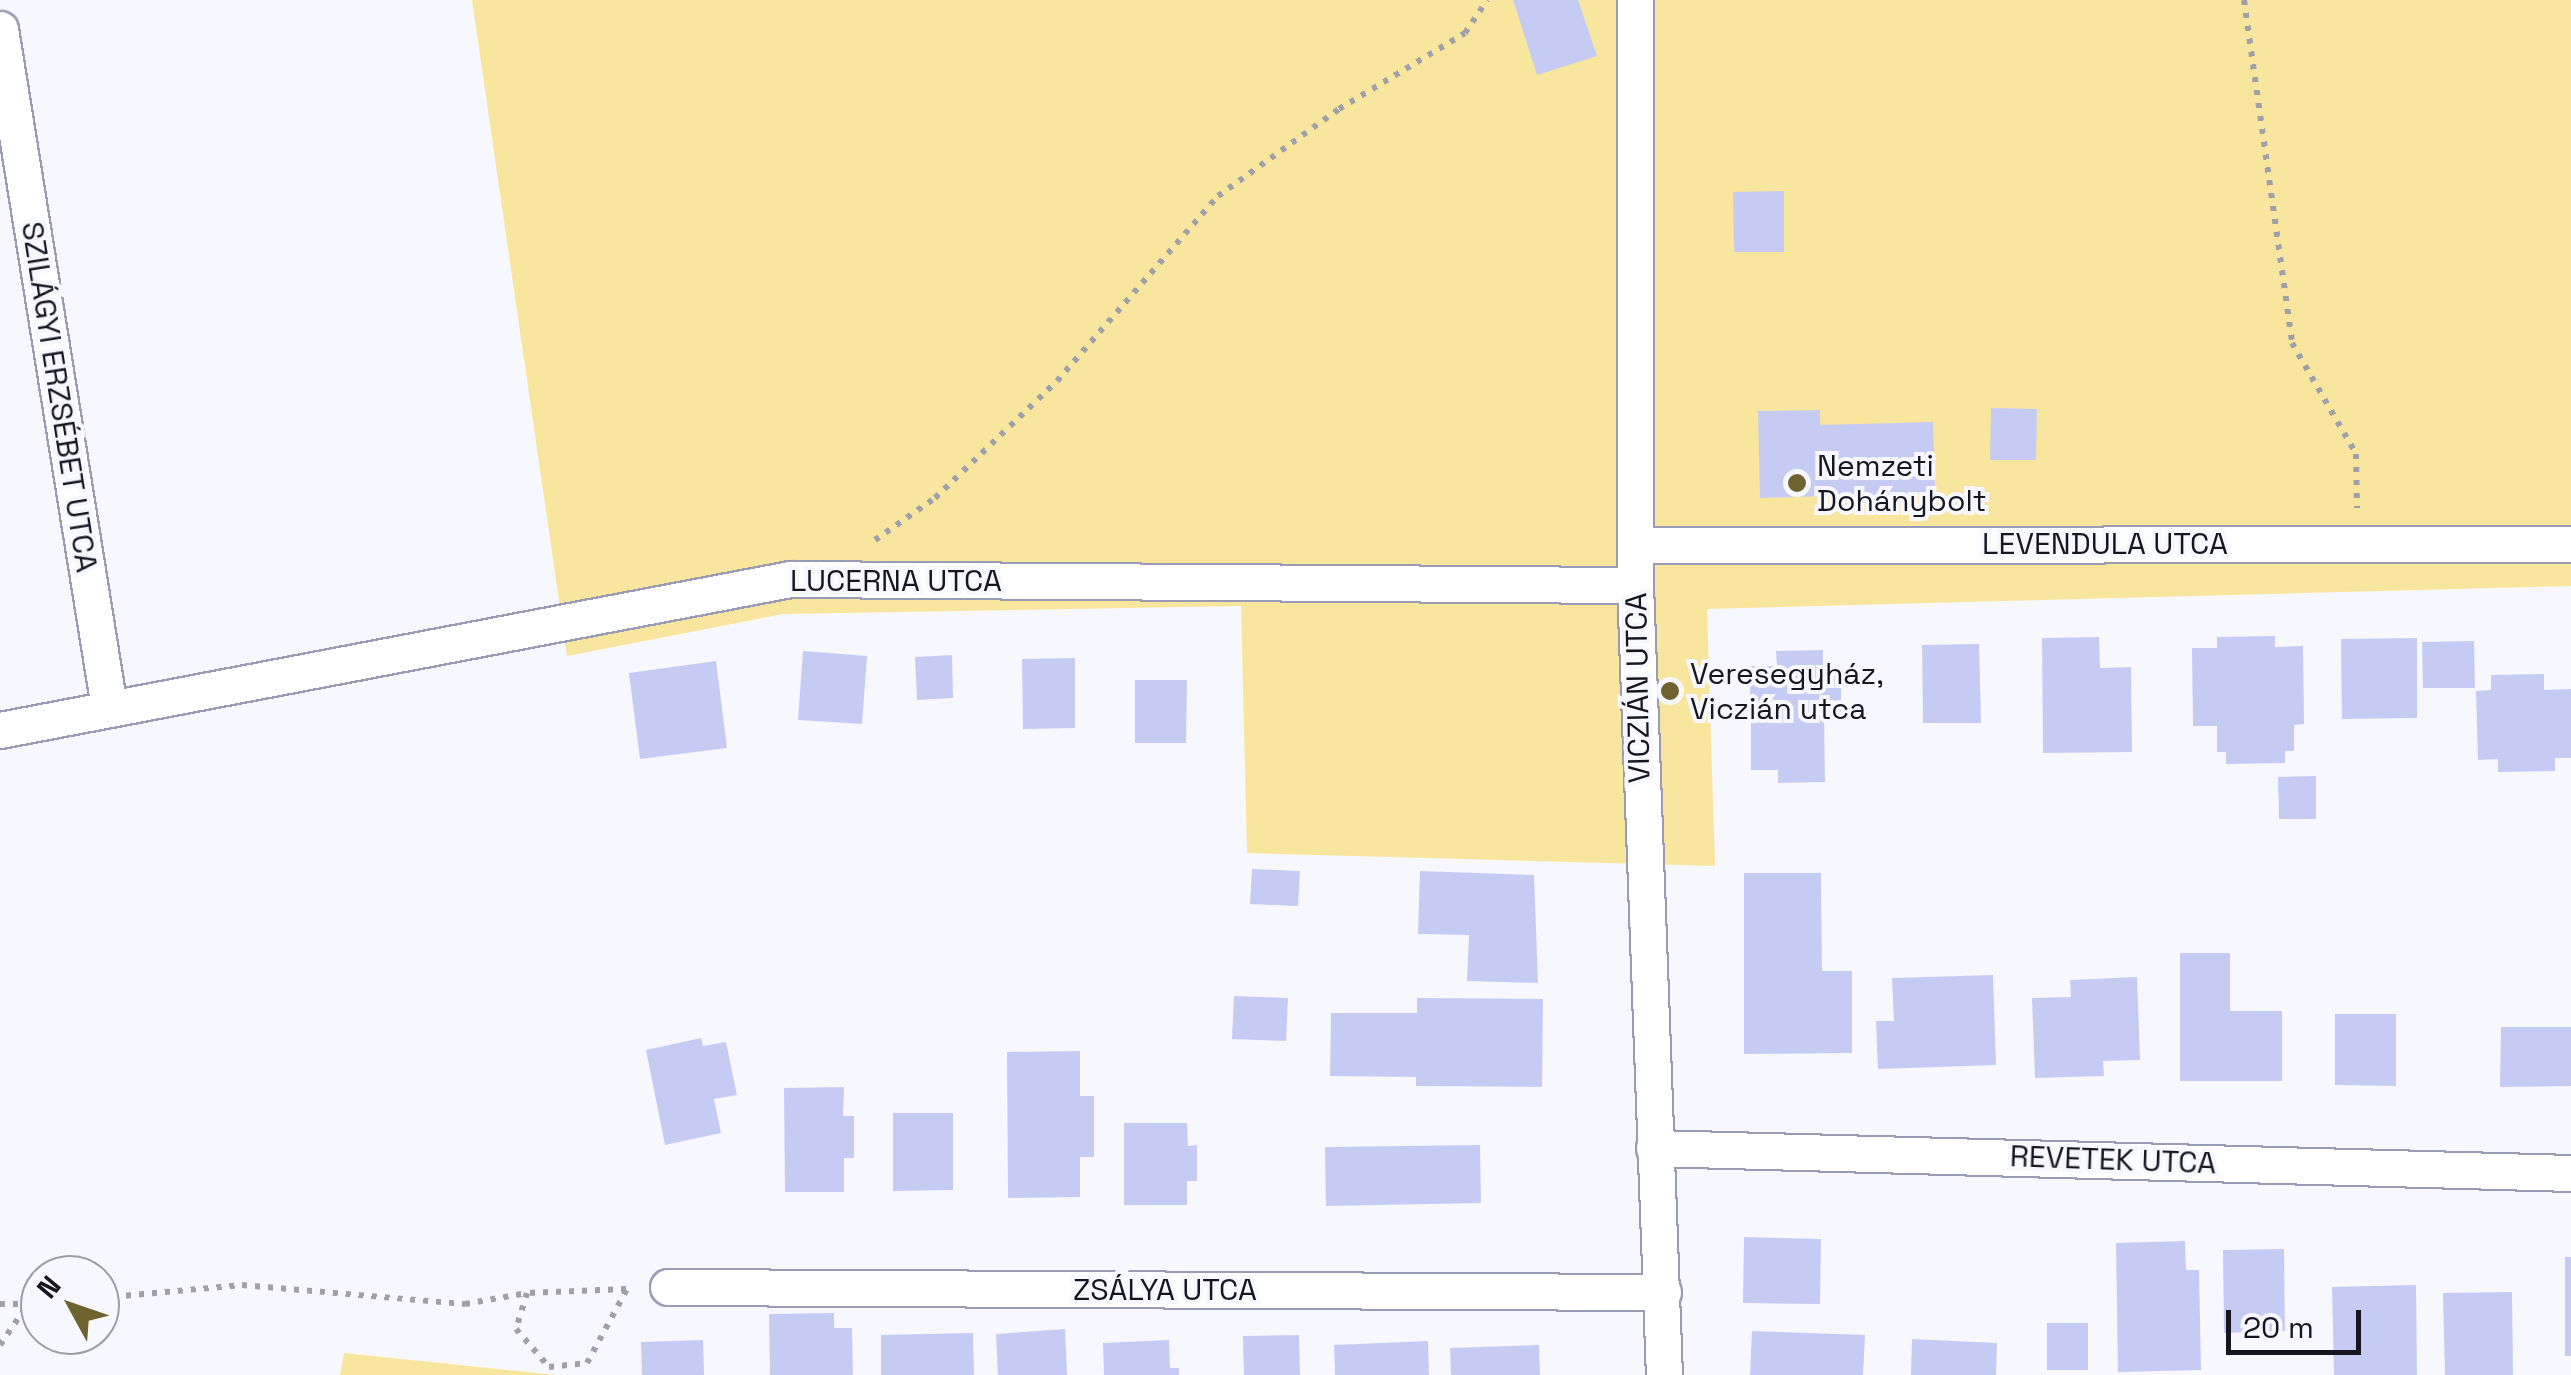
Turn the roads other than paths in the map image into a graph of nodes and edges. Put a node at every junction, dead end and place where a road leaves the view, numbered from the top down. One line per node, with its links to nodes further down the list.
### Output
1 (1635, 0): 4 (street, VICZIÁN UTCA)
2 (0, 29): 6 (street, SZILÁGYI ERZSÉBET UTCA)
3 (2571, 544): 4 (street, LEVENDULA UTCA)
4 (1639, 545): 5 (street, VICZIÁN UTCA)
5 (1635, 585): 6 (street, LUCERNA UTCA); 8 (street, VICZIÁN UTCA)
6 (109, 706): 7 (street, LUCERNA UTCA)
7 (0, 730)
8 (1654, 1148): 9 (street, REVETEK UTCA); 11 (street, VICZIÁN UTCA)
9 (2571, 1172)
10 (668, 1288): 11 (street, ZSÁLYA UTCA)
11 (1663, 1292): 12 (street, VICZIÁN UTCA)
12 (1664, 1375)

